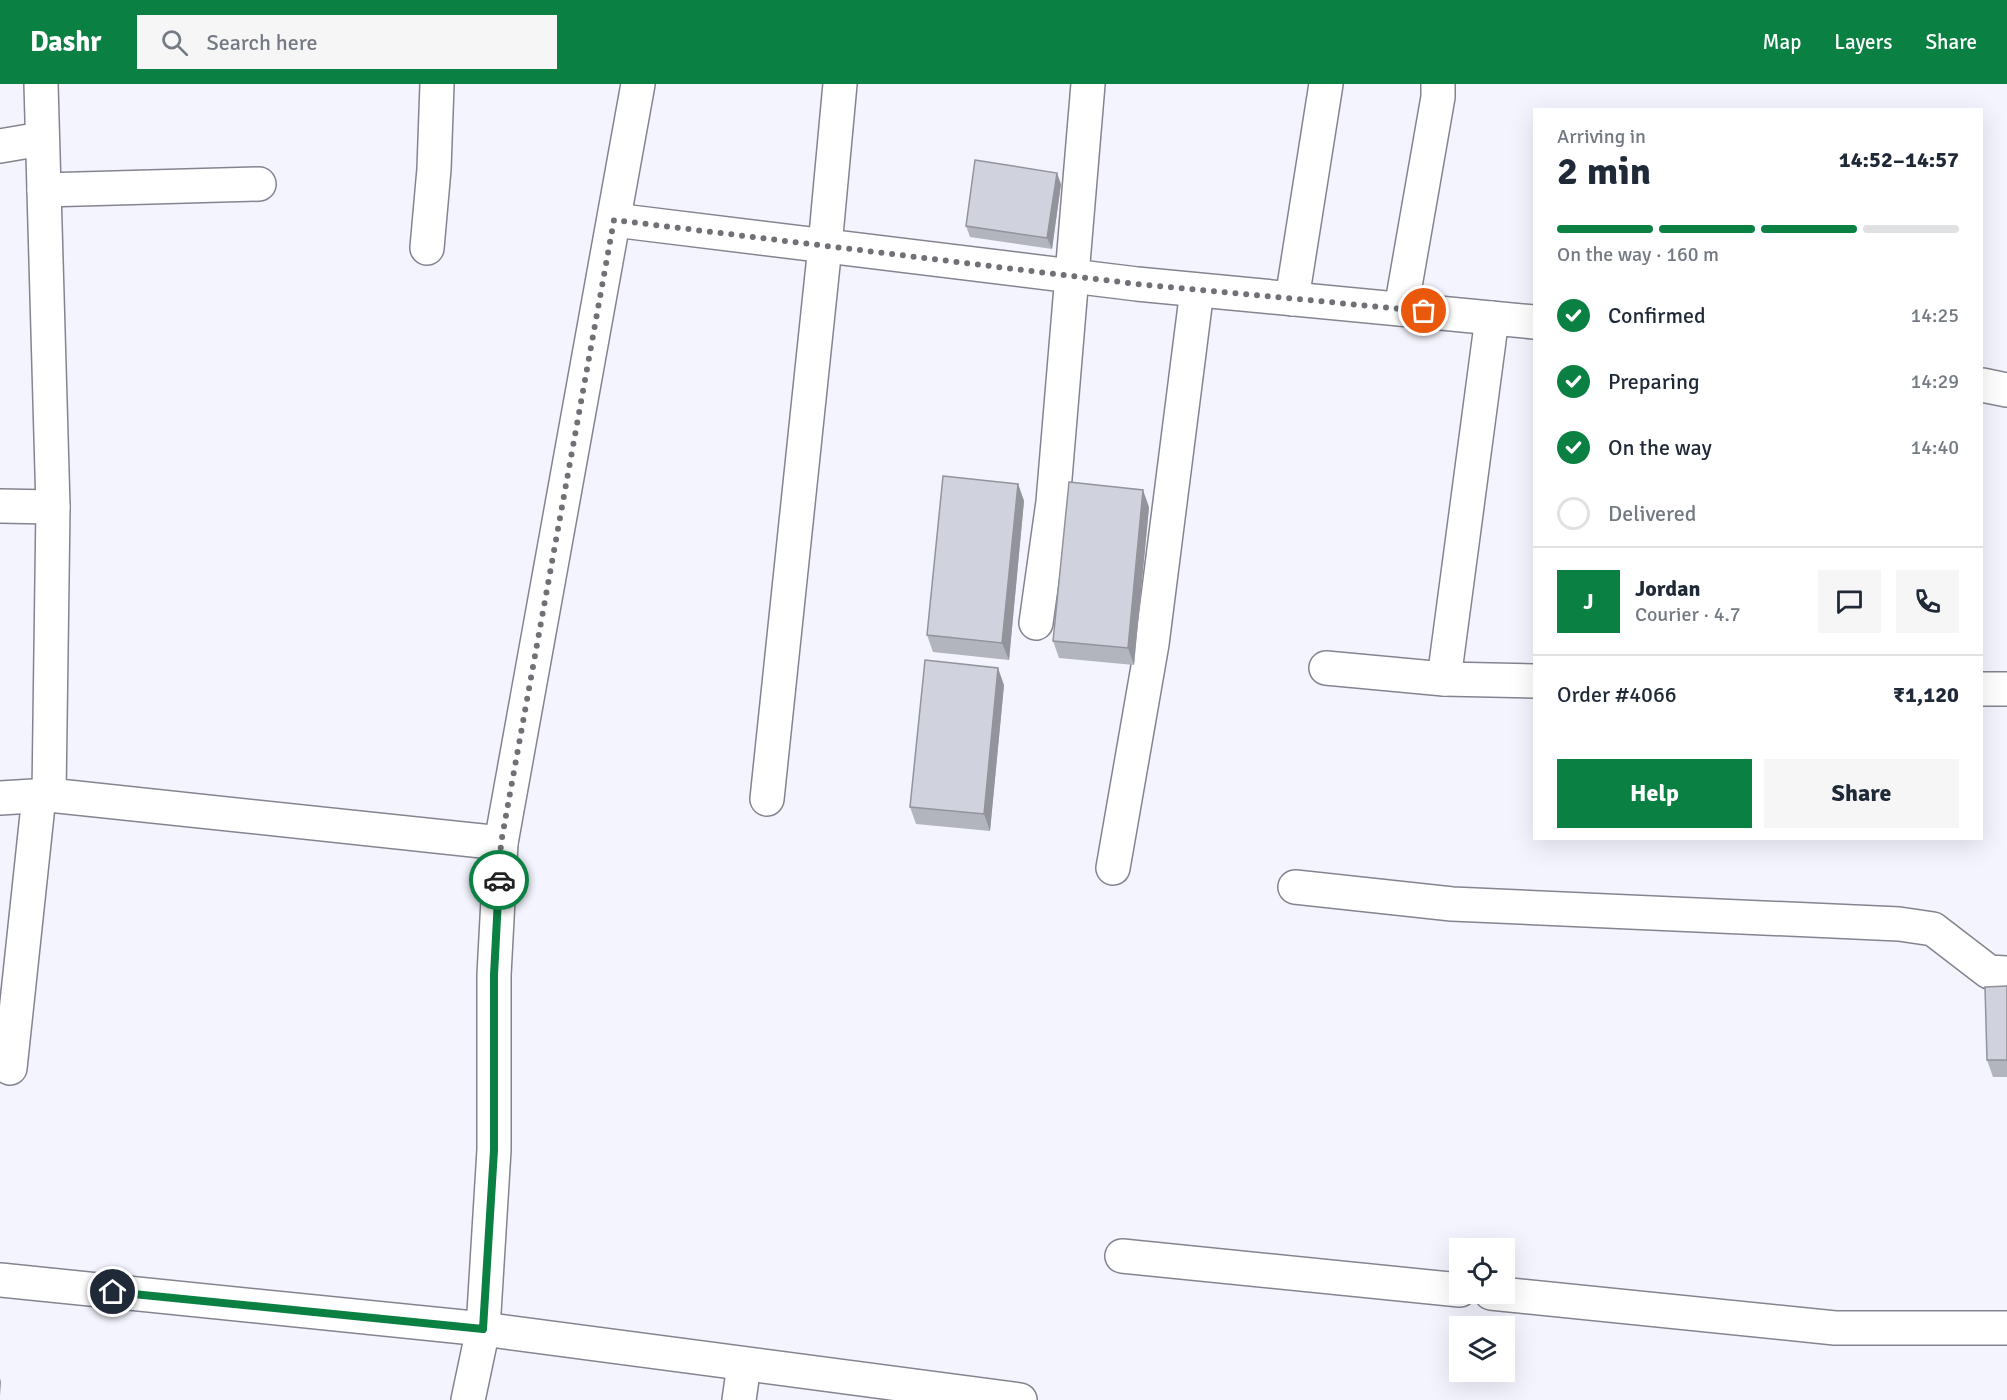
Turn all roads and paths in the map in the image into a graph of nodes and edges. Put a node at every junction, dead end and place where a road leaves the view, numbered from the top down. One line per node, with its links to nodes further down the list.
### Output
1 (41, 84): 8 (street)
2 (438, 84): 14 (street)
3 (638, 84): 12 (street)
4 (840, 84): 13 (street)
5 (1088, 84): 15 (street)
6 (1326, 84): 17 (street)
7 (1438, 84): 18 (street)
8 (41, 139): 9 (street); 11 (street)
9 (0, 146)
10 (259, 184): 11 (street)
11 (44, 189): 24 (street)
12 (614, 220): 13 (street); 34 (street)
13 (825, 246): 15 (street); 33 (street)
14 (427, 248)
15 (1073, 277): 16 (street); 25 (street)
16 (1197, 290): 17 (street); 35 (street)
17 (1292, 299): 18 (street)
18 (1401, 309): 19 (street)
19 (1492, 318): 20 (street); 27 (street)
20 (1533, 322)
21 (1983, 385): 22 (street)
22 (2007, 390)
23 (0, 506): 24 (street)
24 (53, 507): 31 (street)
25 (1036, 623)
26 (1326, 668): 27 (street)
27 (1444, 679): 28 (street)
28 (1533, 681)
29 (1983, 689): 30 (street)
30 (2007, 689)
31 (44, 795): 32 (street); 34 (street); 38 (street)
32 (0, 798)
33 (767, 799)
34 (501, 843): 44 (street)
35 (1113, 868)
36 (1295, 887): 37 (street)
37 (2007, 973)
38 (9, 1068)
39 (1122, 1256): 41 (street)
40 (0, 1280): 44 (street)
41 (1449, 1289)
42 (1515, 1295): 43 (street)
43 (2007, 1328)
44 (483, 1329): 45 (street); 46 (street)
45 (744, 1365): 47 (street); 48 (street)
46 (468, 1400)
47 (739, 1400)
48 (1020, 1400)

